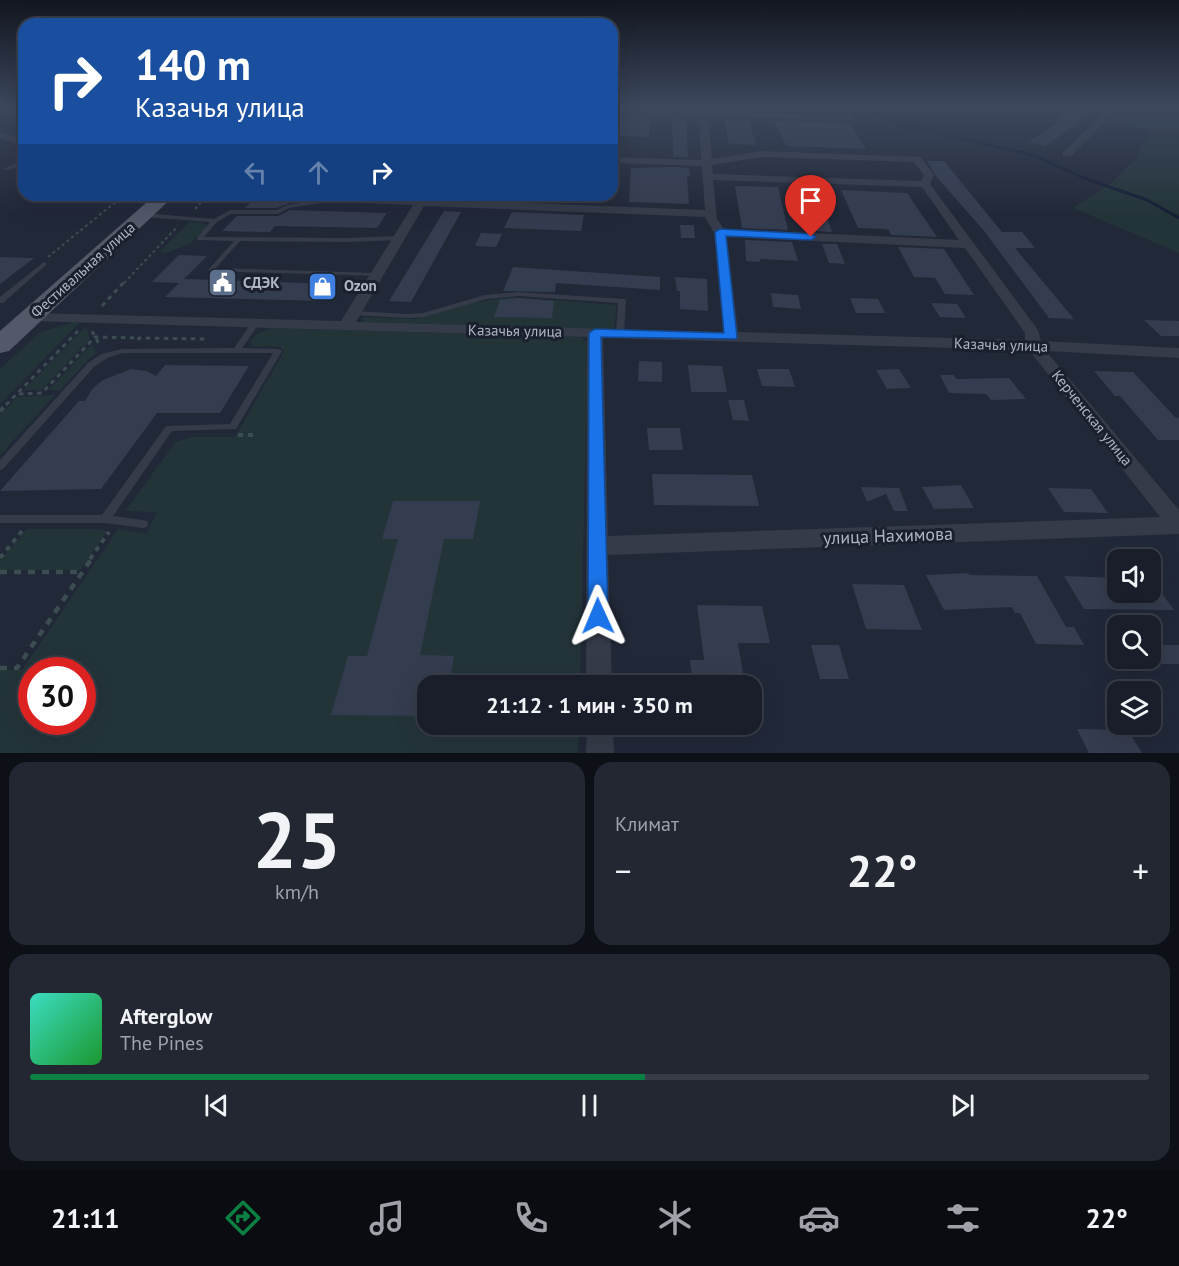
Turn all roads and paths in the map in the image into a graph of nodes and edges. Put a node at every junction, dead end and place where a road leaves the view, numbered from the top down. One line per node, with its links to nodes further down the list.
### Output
1 (705, 143): 5 (street)
2 (1078, 143): 3 (street)
3 (1067, 154)
4 (618, 160): 5 (street)
5 (706, 163): 8 (street); 9 (street, Керченская улица)
6 (18, 164): 7 (lane)
7 (6, 169)
8 (710, 177): 9 (street); 16 (street)
9 (925, 184): 22 (street, Керченская улица)
10 (117, 201): 23 (path)
11 (202, 201): 17 (path)
12 (316, 201): 18 (lane)
13 (404, 201): 14 (street)
14 (421, 202): 16 (street); 20 (street)
15 (144, 205): 17 (lane); 27 (main road, Фестивальная улица)
16 (711, 214): 19 (street)
17 (185, 219): 18 (lane); 28 (path)
18 (215, 221): 21 (lane)
19 (720, 232): 22 (street); 34 (street)
20 (399, 238): 21 (lane); 24 (street)
21 (238, 240): 24 (lane)
22 (969, 244): 37 (street, Керченская улица)
23 (44, 264): 25 (lane)
24 (376, 275): 26 (street)
25 (0, 301)
26 (353, 313): 30 (street); 32 (lane)
27 (31, 317): 28 (street, Казачья улица); 36 (main road, Фестивальная улица)
28 (90, 319): 29 (street, Казачья улица); 33 (path); 41 (path)
29 (255, 324): 30 (street, Казачья улица); 38 (lane)
30 (345, 327): 31 (street, Казачья улица)
31 (595, 333): 32 (street, Казачья улица); 49 (street)
32 (620, 333): 34 (street, Казачья улица)
33 (95, 337): 35 (path); 40 (path); 41 (path)
34 (731, 337): 37 (street, Казачья улица)
35 (139, 338)
36 (2, 341)
37 (1034, 345): 39 (street, Казачья улица); 47 (street, Керченская улица)
38 (236, 350): 40 (lane); 45 (lane)
39 (1179, 353)
40 (104, 356): 43 (lane)
41 (17, 394): 42 (path)
42 (0, 411)
43 (0, 466)
44 (0, 519): 45 (lane)
45 (105, 519): 46 (lane)
46 (143, 524)
47 (1179, 525): 49 (street, улица Нахимова)
48 (26, 527): 50 (path)
49 (597, 546): 53 (street)
50 (0, 558)
51 (0, 572): 52 (path)
52 (82, 572)
53 (599, 675)
54 (600, 735): 55 (street)
55 (600, 753)

